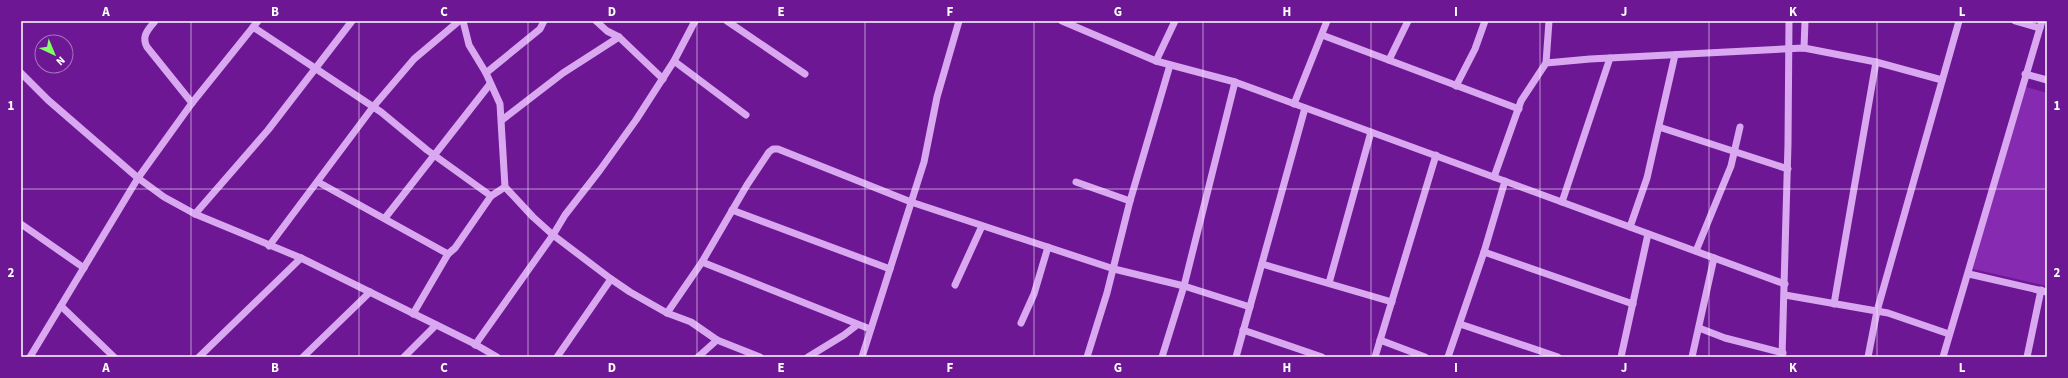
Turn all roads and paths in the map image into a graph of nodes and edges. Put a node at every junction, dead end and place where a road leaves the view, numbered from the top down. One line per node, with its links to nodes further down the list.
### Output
1 (155, 21): 45 (street)
2 (352, 21): 34 (street)
3 (458, 21): 47 (street)
4 (463, 21): 36 (street)
5 (544, 21): 36 (street)
6 (596, 21): 23 (street)
7 (695, 21): 29 (street)
8 (727, 21): 37 (street)
9 (959, 21): 67 (street)
10 (1062, 21): 30 (street)
11 (1175, 21): 30 (street)
12 (1327, 21): 22 (street)
13 (1408, 21): 28 (street)
14 (1484, 21): 44 (street)
15 (1549, 21): 32 (street)
16 (1789, 21): 24 (street)
17 (1805, 21): 25 (street)
18 (1959, 21): 40 (street)
19 (2015, 21): 21 (street)
20 (256, 24): 34 (street); 45 (street)
21 (2041, 25): 38 (street)
22 (1322, 35): 28 (street); 46 (street)
23 (619, 37): 39 (street); 51 (street)
24 (1790, 48): 25 (street); 26 (street); 58 (street)
25 (1804, 48): 31 (street)
26 (1676, 55): 27 (street); 52 (street)
27 (1610, 58): 32 (street); 68 (street)
28 (1389, 60): 44 (street)
29 (674, 61): 39 (street); 50 (street)
30 (1156, 62): 33 (street)
31 (1876, 62): 40 (street); 100 (street)
32 (1546, 63): 49 (street)
33 (1170, 65): 42 (street); 66 (street)
34 (316, 67): 47 (street); 70 (street)
35 (21, 72): 60 (street)
36 (486, 73): 43 (street)
37 (805, 74)
38 (2025, 74): 41 (street); 89 (street)
39 (663, 79): 76 (street)
40 (1942, 80): 103 (street)
41 (2047, 80)
42 (1234, 82): 46 (street); 94 (street)
43 (490, 84): 51 (street); 57 (street)
44 (1456, 86): 49 (street)
45 (192, 103): 60 (street)
46 (1294, 104): 48 (street)
47 (373, 106): 57 (street); 62 (street)
48 (1305, 108): 54 (street); 85 (street)
49 (1519, 109): 59 (street)
50 (746, 114)
51 (502, 120): 64 (street)
52 (1659, 127): 55 (street); 74 (street)
53 (1740, 127): 55 (street)
54 (1371, 132): 56 (street); 91 (street)
55 (1734, 153): 58 (street); 79 (street)
56 (1436, 155): 59 (street); 98 (street)
57 (435, 156): 65 (street); 71 (street)
58 (1788, 169): 92 (street)
59 (1494, 177): 61 (street)
60 (138, 178): 70 (street); 86 (street)
61 (1505, 181): 68 (street); 80 (street)
62 (318, 182): 71 (street); 77 (street)
63 (1076, 182): 66 (street)
64 (505, 187): 65 (street); 76 (street)
65 (491, 196): 81 (street)
66 (1130, 201): 87 (street)
67 (911, 202): 69 (street); 73 (street); 88 (street)
68 (1562, 202): 74 (street)
69 (732, 210): 84 (street); 88 (street)
70 (195, 214): 77 (street)
71 (386, 218): 81 (street)
72 (21, 224): 86 (street)
73 (982, 226): 78 (street); 93 (street)
74 (1630, 227): 75 (street)
75 (1648, 234): 79 (street); 99 (street)
76 (553, 235): 90 (street); 116 (street)
77 (269, 246): 82 (street)
78 (1048, 247): 87 (street); 106 (street)
79 (1696, 251): 83 (street)
80 (1484, 252): 99 (street); 107 (street)
81 (448, 254): 105 (street)
82 (301, 258): 96 (street); 120 (street)
83 (1714, 258): 92 (street); 110 (street)
84 (702, 262): 104 (street); 109 (street)
85 (1262, 264): 91 (street); 102 (street)
86 (84, 268): 101 (street)
87 (1114, 268): 94 (street); 129 (street)
88 (890, 269): 111 (street)
89 (1969, 274): 95 (street); 113 (street)
90 (611, 279): 104 (street); 124 (street)
91 (1329, 283): 98 (street)
92 (1785, 284): 97 (street)
93 (955, 285)
94 (1184, 286): 102 (street); 130 (street)
95 (2044, 291): 141 (street)
96 (370, 292): 105 (street); 121 (street)
97 (1785, 295): 100 (street); 117 (street)
98 (1392, 302): 115 (street)
99 (1633, 304): 137 (street)
100 (1834, 304): 103 (street)
101 (61, 306): 118 (street); 119 (street)
102 (1250, 307): 112 (street)
103 (1878, 311): 113 (street); 139 (street)
104 (667, 313): 114 (street)
105 (413, 314): 108 (street)
106 (1021, 323)
107 (1460, 324): 135 (street); 136 (street)
108 (436, 325): 116 (street); 122 (street)
109 (857, 325): 111 (street); 127 (street)
110 (1699, 328): 117 (street); 138 (street)
111 (870, 329): 128 (street)
112 (1243, 330): 131 (street); 132 (street)
113 (1949, 334): 140 (street)
114 (717, 340): 125 (street); 126 (street)
115 (1380, 340): 133 (street); 134 (street)
116 (475, 345): 123 (street)
117 (1783, 355)
118 (30, 357)
119 (114, 357)
120 (198, 357)
121 (303, 357)
122 (404, 357)
123 (497, 357)
124 (557, 357)
125 (698, 357)
126 (760, 357)
127 (808, 357)
128 (862, 357)
129 (1087, 357)
130 (1162, 357)
131 (1236, 357)
132 (1322, 357)
133 (1375, 357)
134 (1425, 357)
135 (1448, 357)
136 (1558, 357)
137 (1621, 357)
138 (1692, 357)
139 (1868, 357)
140 (1943, 357)
141 (2027, 357)

